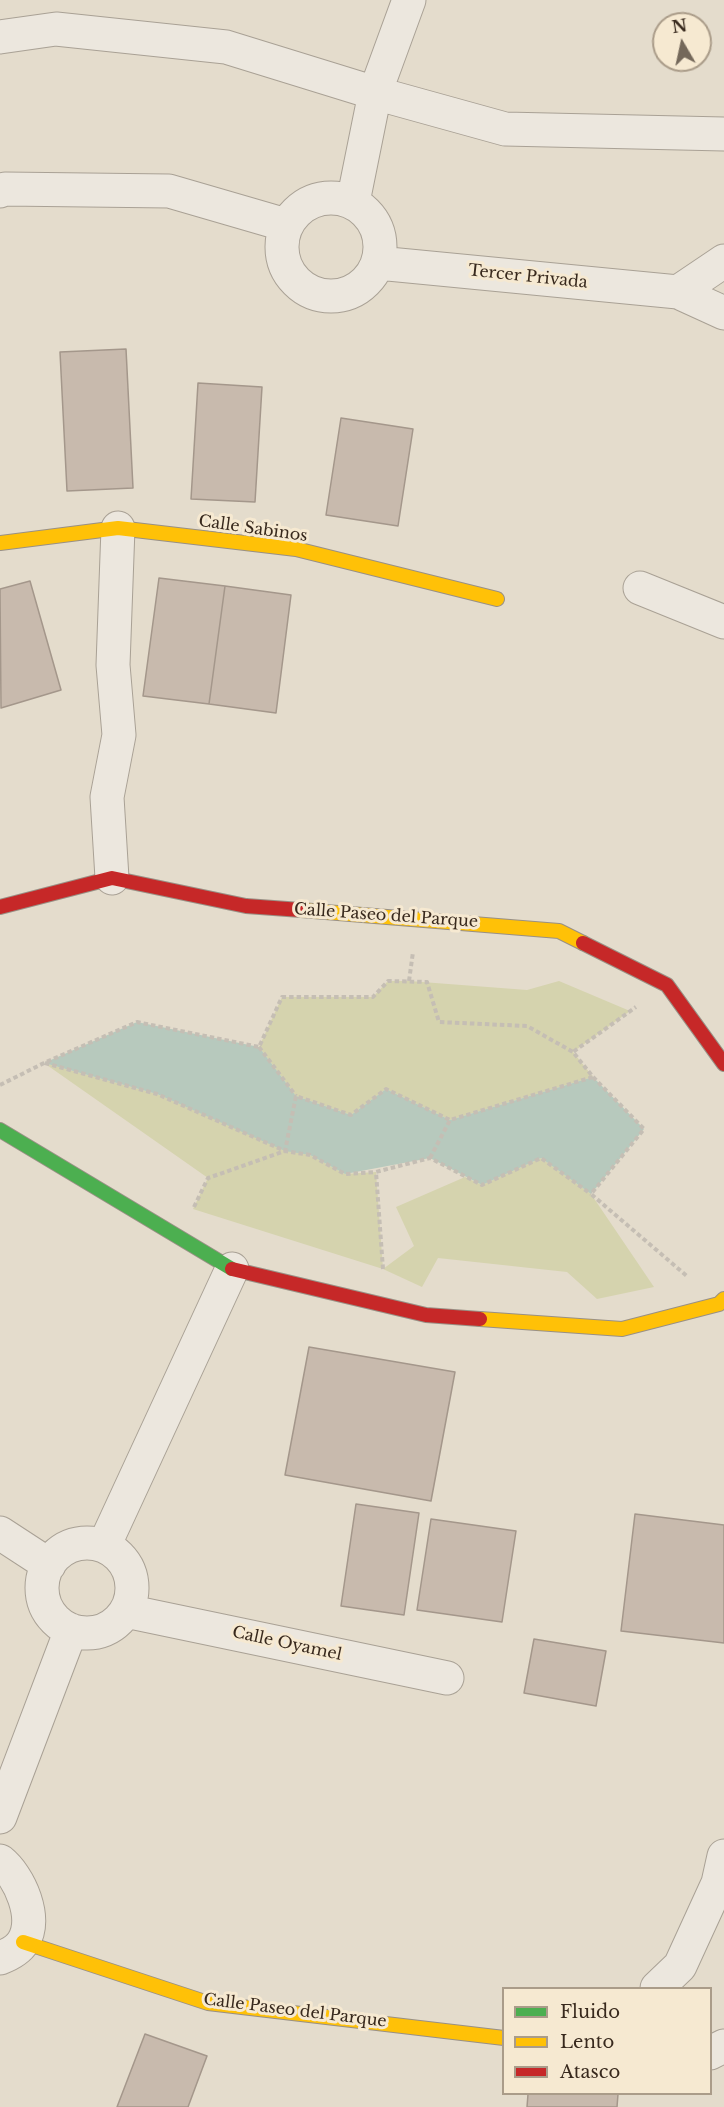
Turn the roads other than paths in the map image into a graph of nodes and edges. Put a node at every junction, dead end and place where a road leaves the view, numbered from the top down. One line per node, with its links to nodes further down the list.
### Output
1 (409, 0): 3 (street)
2 (0, 37): 3 (street)
3 (375, 93): 4 (street); 6 (street)
4 (724, 134)
5 (0, 191): 7 (street)
6 (353, 202): 7 (street); 9 (street)
7 (286, 225): 9 (street)
8 (724, 261): 10 (street)
9 (378, 263): 10 (street, Tercer Privada)
10 (678, 292): 11 (street, Tercer Privada)
11 (724, 313)
12 (118, 528): 13 (street, Calle Sabinos); 15 (street, Calle Sabinos); 17 (street)
13 (0, 543)
14 (640, 588): 16 (street)
15 (497, 599)
16 (724, 622)
17 (112, 879): 18 (street, Calle Paseo del Parque); 19 (street, Calle Paseo del Parque)
18 (0, 907)
19 (724, 1065)
20 (0, 1130): 21 (street)
21 (232, 1269): 22 (street); 24 (street)
22 (722, 1305)
23 (0, 1533): 25 (street)
24 (104, 1546): 25 (street); 26 (street)
25 (49, 1565): 27 (street)
26 (126, 1611): 27 (street); 28 (street, Calle Oyamel)
27 (71, 1630): 29 (street)
28 (447, 1678)
29 (0, 1817)
30 (724, 1856): 33 (street)
31 (0, 1862): 32 (street)
32 (12, 1950): 34 (street, Calle Paseo del Parque)
33 (659, 1987)
34 (502, 2038)

